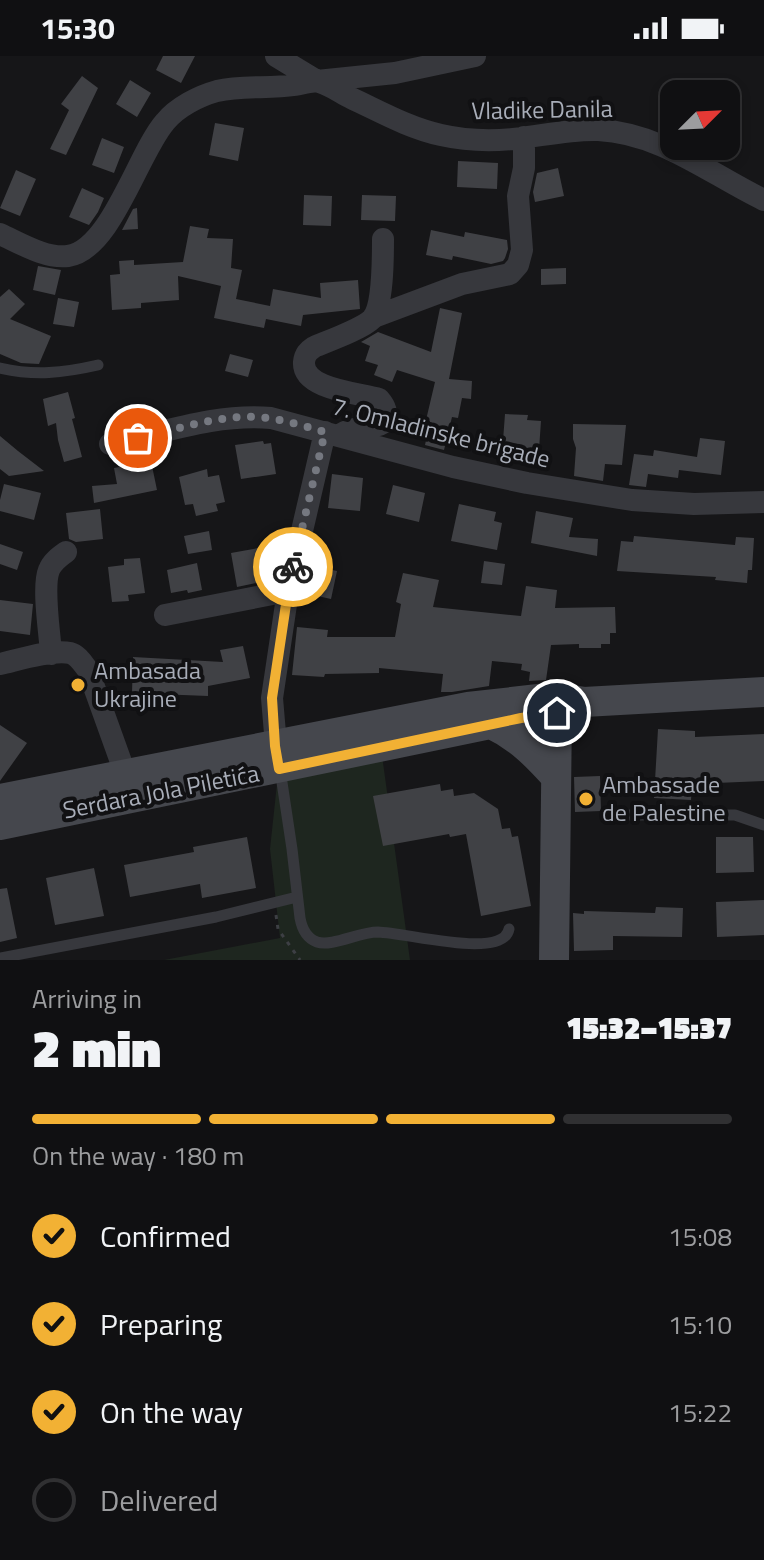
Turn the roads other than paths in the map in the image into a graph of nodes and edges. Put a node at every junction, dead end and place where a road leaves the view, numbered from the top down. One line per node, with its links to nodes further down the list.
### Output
1 (276, 56): 5 (street, Vladike Danila)
2 (428, 56): 4 (street)
3 (475, 56): 4 (street)
4 (395, 73): 5 (street)
5 (317, 81): 6 (street, Vladike Danila); 8 (street)
6 (524, 137): 7 (street, Vladike Danila); 10 (street)
7 (764, 200)
8 (0, 234)
9 (383, 239): 10 (street)
10 (374, 317): 13 (street)
11 (98, 365): 12 (lane)
12 (0, 368)
13 (332, 434): 14 (street, 7. Omladinske brigade); 15 (street, 7. Omladinske brigade); 17 (street)
14 (110, 444)
15 (764, 502)
16 (66, 552): 19 (street)
17 (288, 591): 18 (street); 24 (street)
18 (165, 615)
19 (51, 654): 20 (street); 25 (street)
20 (0, 664)
21 (764, 692): 22 (main road, Serdara Jola Piletića)
22 (566, 704): 23 (main road, Serdara Jola Piletića); 26 (main road)
23 (480, 716): 24 (main road, Serdara Jola Piletića); 26 (main road)
24 (277, 757): 25 (main road, Serdara Jola Piletića); 29 (main road, Serdara Jola Piletića); 31 (lane)
25 (125, 773): 27 (main road, Serdara Jola Piletića)
26 (556, 777): 34 (main road)
27 (0, 799)
28 (629, 815): 30 (lane)
29 (0, 825)
30 (764, 825)
31 (297, 897): 32 (lane); 33 (lane)
32 (509, 929)
33 (0, 958)
34 (554, 960)

